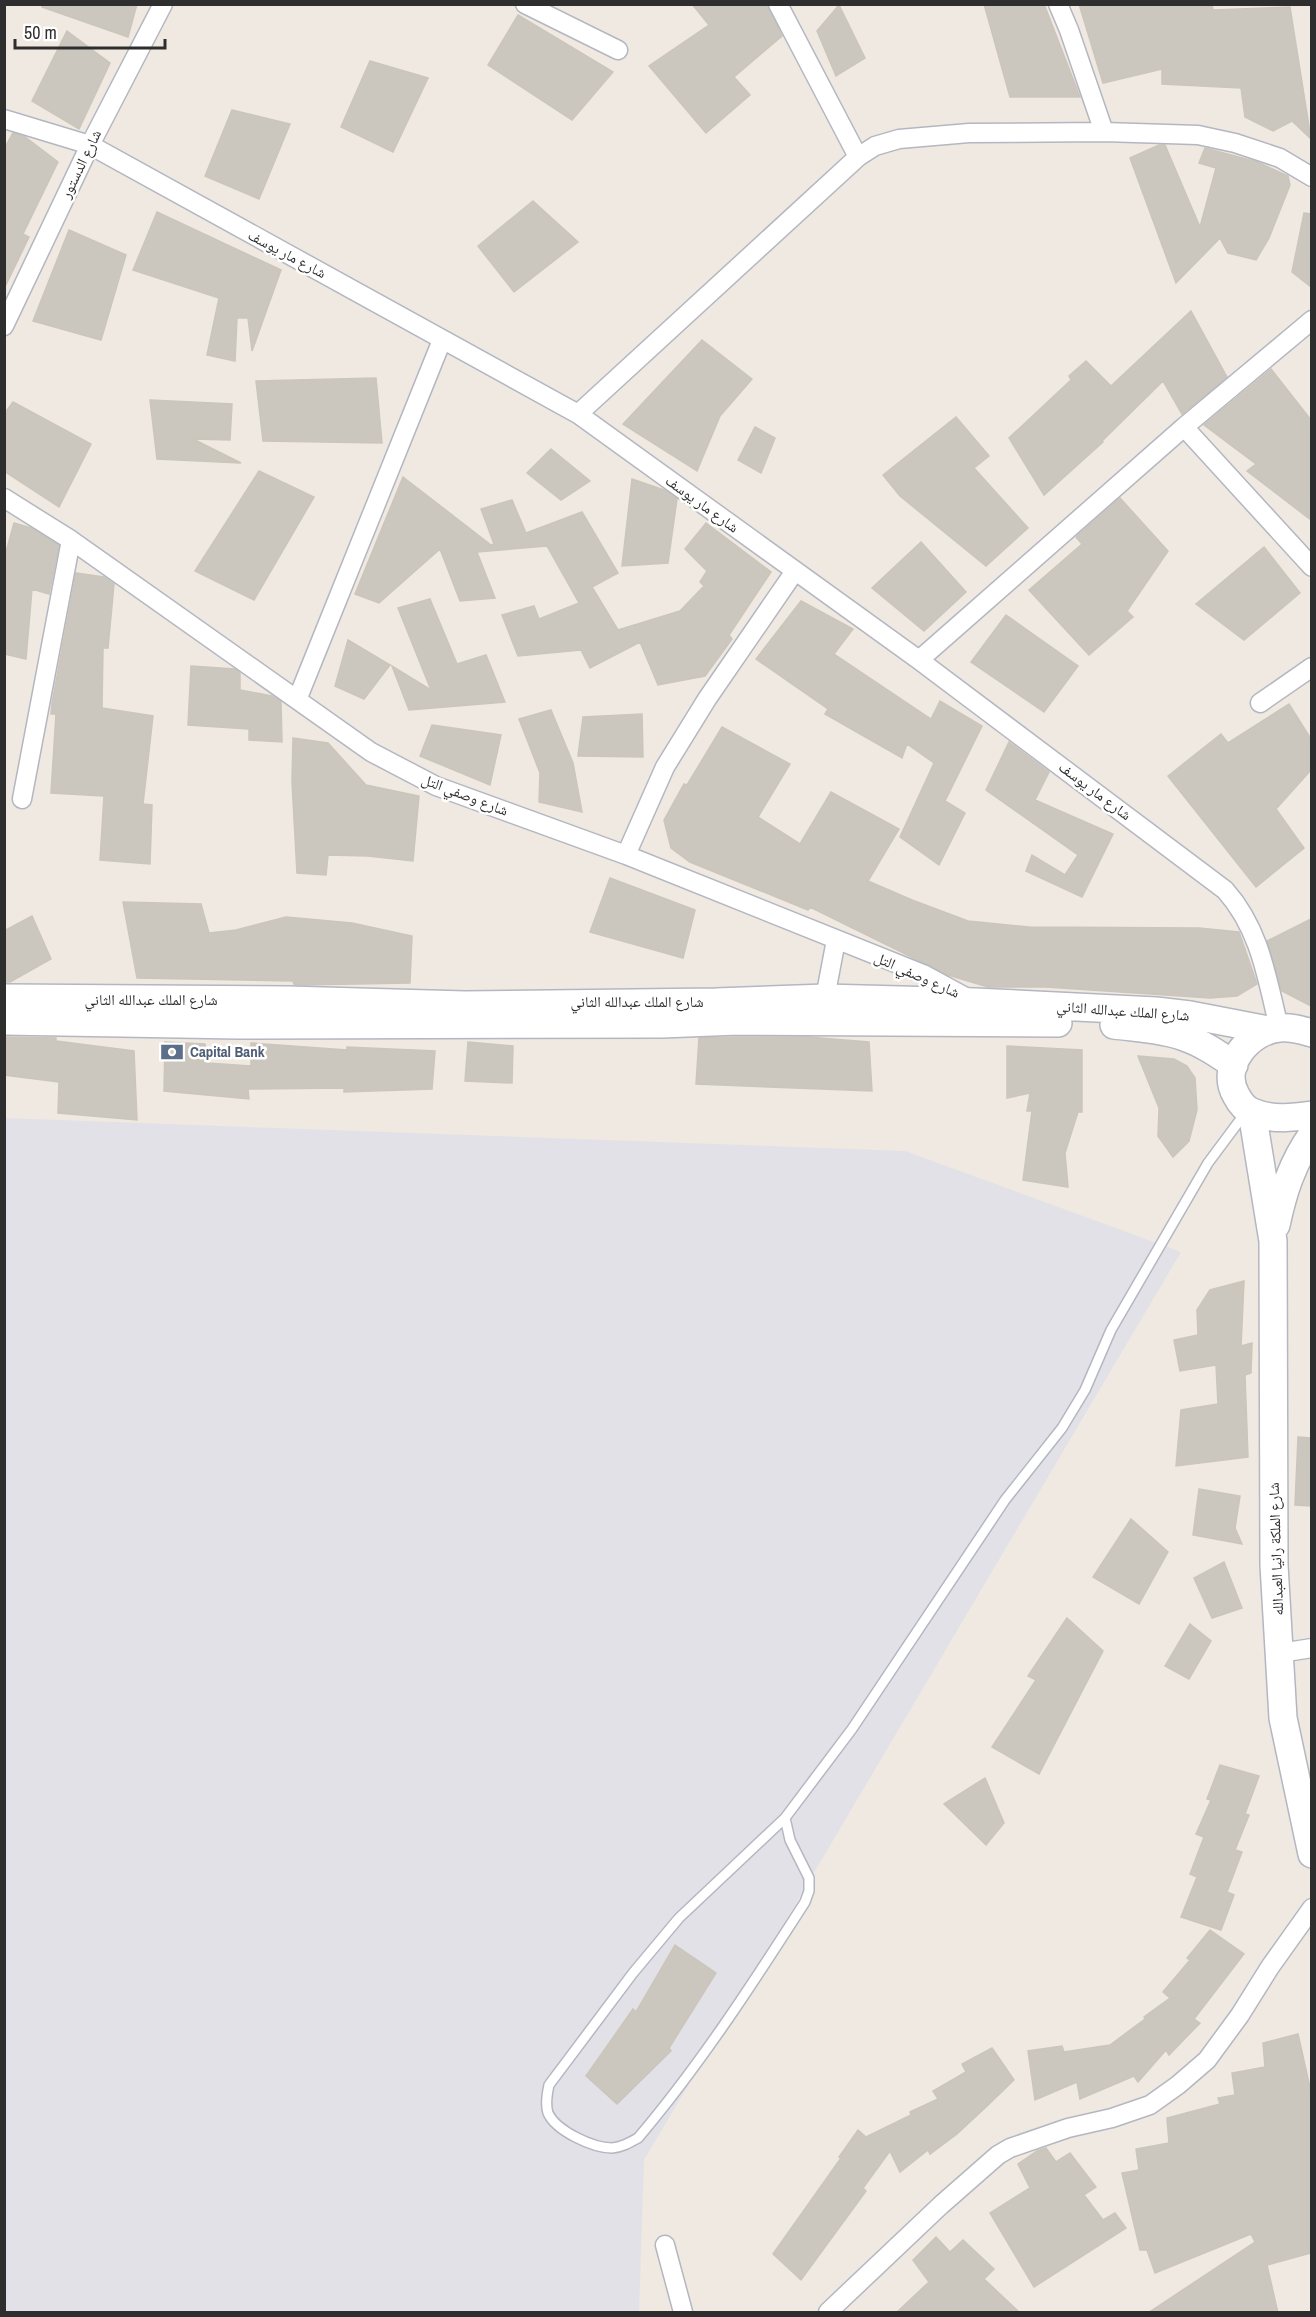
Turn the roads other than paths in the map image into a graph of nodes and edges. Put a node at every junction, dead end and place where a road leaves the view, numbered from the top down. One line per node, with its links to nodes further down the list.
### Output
1 (162, 4): 8 (street, شارع الدستور)
2 (525, 4): 5 (street)
3 (778, 4): 9 (street)
4 (1058, 4): 7 (street)
5 (618, 50)
6 (4, 119): 8 (street, شارع مار يوسف)
7 (1104, 132): 9 (street); 10 (street)
8 (90, 145): 12 (street, شارع الدستور); 13 (street, شارع مار يوسف)
9 (858, 157): 14 (street)
10 (1311, 177)
11 (1311, 320): 15 (street)
12 (4, 326)
13 (442, 340): 14 (street, شارع مار يوسف); 22 (street)
14 (578, 414): 19 (street, شارع مار يوسف)
15 (1184, 427): 18 (street); 20 (street)
16 (4, 498): 17 (street, شارع وصفي التل)
17 (71, 540): 22 (street, شارع وصفي التل); 24 (street)
18 (1311, 567)
19 (795, 571): 20 (street, شارع مار يوسف); 25 (street)
20 (919, 660): 31 (street, شارع مار يوسف)
21 (1311, 667): 23 (street)
22 (297, 700): 25 (street, شارع وصفي التل)
23 (1260, 703)
24 (22, 799)
25 (627, 855): 26 (street, شارع وصفي التل)
26 (836, 940): 28 (street); 29 (street, شارع وصفي التل)
27 (4, 998): 28 (main road, شارع الملك عبدالله الثاني)
28 (825, 998): 29 (main road, شارع الملك عبدالله الثاني)
29 (975, 1002): 31 (main road, شارع الملك عبدالله الثاني)
30 (4, 1021): 33 (main road, شارع الملك عبدالله الثاني)
31 (1273, 1029): 32 (main road, شارع الملك عبدالله الثاني); 33 (main road)
32 (1311, 1033)
33 (1234, 1065): 34 (main road)
34 (1250, 1111): 35 (main road); 37 (main road, شارع الملكة رانيا العبدالله); 40 (lane)
35 (1311, 1115)
36 (1311, 1135): 37 (main road, شارع الملكة رانيا العبدالله)
37 (1272, 1241): 39 (main road, شارع الملكة رانيا العبدالله)
38 (1311, 1648): 39 (street)
39 (1281, 1653): 41 (main road, شارع الملكة رانيا العبدالله)
40 (785, 1818): 40 (lane)
41 (1311, 1854)
42 (1311, 1908): 45 (street)
43 (665, 2245): 44 (street)
44 (683, 2313)
45 (828, 2313)

